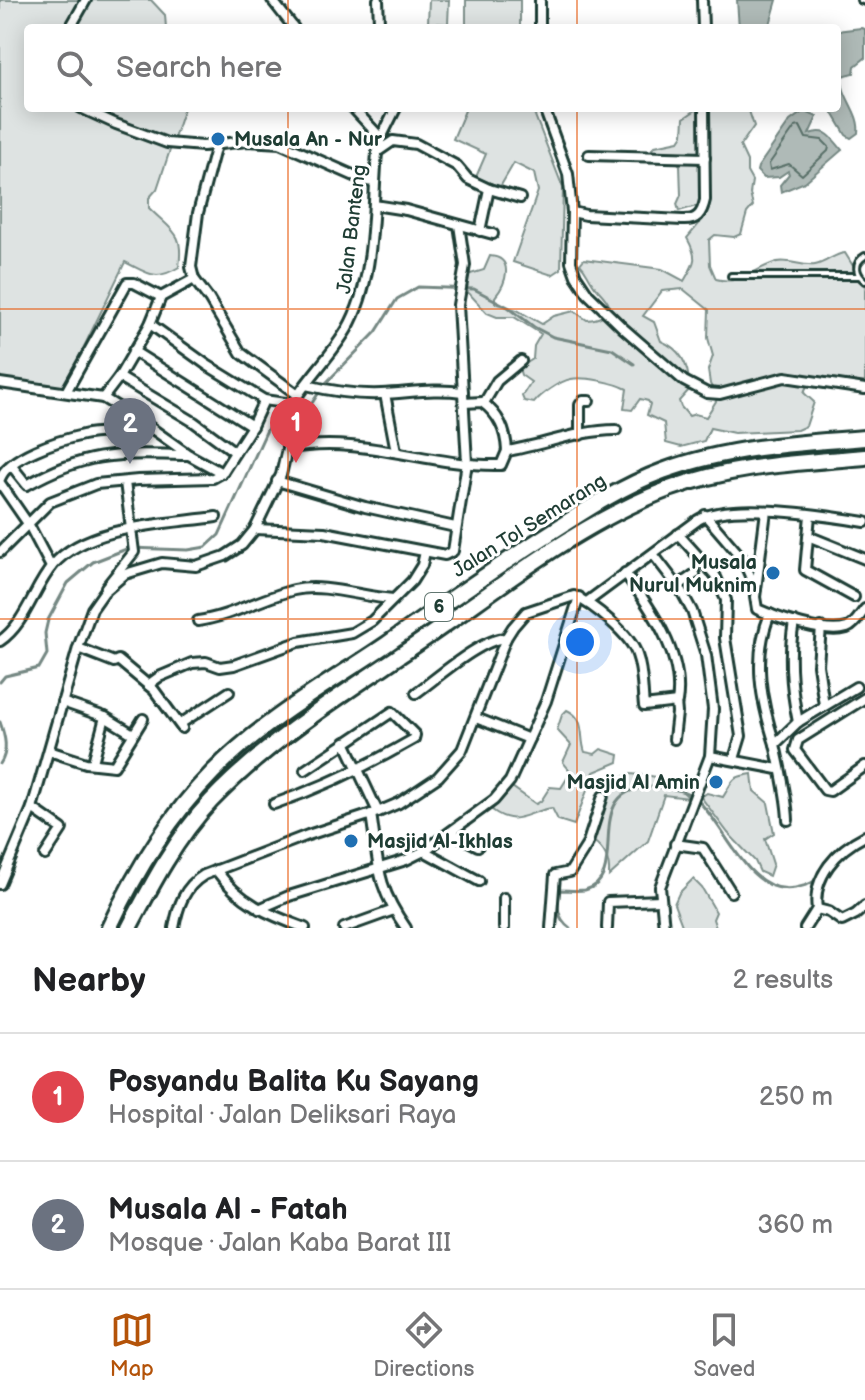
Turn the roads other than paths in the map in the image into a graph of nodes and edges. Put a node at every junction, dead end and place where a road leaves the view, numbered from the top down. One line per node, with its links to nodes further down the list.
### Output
1 (86, 0): 6 (street)
2 (272, 0): 7 (street)
3 (378, 0): 8 (street)
4 (540, 0): 9 (street)
5 (702, 0): 10 (street)
6 (72, 24)
7 (291, 24)
8 (380, 24)
9 (540, 24)
10 (703, 24)
11 (90, 112): 17 (street)
12 (357, 112): 16 (street, Jalan Banteng)
13 (394, 112): 16 (street)
14 (545, 112): 25 (street)
15 (704, 112): 20 (street)
16 (381, 138): 18 (street, Jalan Banteng)
17 (216, 145): 21 (street); 32 (street)
18 (377, 153): 21 (street, Jalan Banteng); 22 (street)
19 (589, 155): 20 (street)
20 (705, 158): 25 (street)
21 (374, 182): 24 (street, Jalan Banteng)
22 (489, 189): 23 (street); 27 (street)
23 (520, 198)
24 (374, 205): 26 (street); 40 (street, Jalan Banteng)
25 (572, 212): 41 (street)
26 (459, 225): 27 (street); 43 (street)
27 (480, 231): 28 (street)
28 (493, 234)
29 (865, 256): 31 (lane)
30 (731, 276): 31 (lane)
31 (859, 276): 33 (lane)
32 (194, 279): 34 (street); 45 (street)
33 (865, 281)
34 (161, 297): 35 (street); 42 (street)
35 (150, 324): 36 (street); 47 (street)
36 (133, 351): 38 (street); 53 (street)
37 (521, 361): 50 (street)
38 (119, 377): 46 (street); 60 (street)
39 (0, 383): 42 (street)
40 (306, 385): 44 (street); 45 (street, Jalan Banteng)
41 (865, 389)
42 (66, 392): 46 (street)
43 (463, 392): 44 (street); 49 (street)
44 (385, 394): 58 (street)
45 (298, 395): 51 (street, Jalan Banteng)
46 (103, 398): 52 (street)
47 (264, 400): 51 (street); 53 (street)
48 (589, 401): 55 (street)
49 (464, 403): 50 (street); 63 (street)
50 (484, 403): 59 (street)
51 (292, 404): 57 (street, Jalan Banteng)
52 (144, 423): 61 (street); 64 (street)
53 (252, 426): 60 (street)
54 (616, 430): 55 (street)
55 (580, 435): 59 (street)
56 (865, 438): 148 (highway, Jalan Tol Semarang / 6)
57 (287, 449): 58 (street); 67 (street, Jalan Banteng)
58 (396, 451): 63 (street)
59 (507, 451): 63 (street)
60 (235, 452): 65 (street)
61 (189, 455): 64 (street); 65 (street)
62 (865, 457): 149 (highway, Jalan Tol Semarang / 6)
63 (467, 463): 75 (street)
64 (11, 465): 66 (street)
65 (222, 473): 68 (street)
66 (0, 481): 74 (street)
67 (277, 481): 75 (street); 77 (street, Jalan Banteng)
68 (125, 482): 74 (street); 76 (street)
69 (766, 511): 70 (street); 71 (street); 88 (street)
70 (705, 515): 78 (street); 88 (street)
71 (810, 515): 73 (street); 79 (street)
72 (216, 517): 76 (street)
73 (865, 522)
74 (29, 525): 80 (street); 84 (street)
75 (455, 527): 81 (street)
76 (133, 528): 84 (street); 89 (street)
77 (255, 529): 81 (street); 89 (street)
78 (678, 534): 82 (street); 120 (street)
79 (808, 536): 83 (street); 90 (street)
80 (0, 552)
81 (425, 552): 91 (street)
82 (653, 554): 85 (street); 87 (street)
83 (865, 559)
84 (51, 567): 99 (street)
85 (625, 573): 92 (street); 107 (street)
86 (695, 574): 87 (street)
87 (678, 586): 119 (street)
88 (756, 589): 94 (street)
89 (104, 592): 100 (street)
90 (854, 597)
91 (393, 599): 95 (street); 101 (street)
92 (583, 600): 98 (street); 107 (street); 114 (street)
93 (865, 609): 97 (street)
94 (770, 614): 96 (street); 117 (street)
95 (198, 621)
96 (794, 622): 97 (street); 112 (street)
97 (821, 627): 108 (street)
98 (506, 638): 104 (street); 110 (street)
99 (0, 641)
100 (78, 648): 101 (street); 106 (street)
101 (148, 685): 103 (street)
102 (856, 687): 108 (street)
103 (229, 692)
104 (416, 693)
105 (865, 698): 122 (street)
106 (62, 702): 109 (street); 118 (street)
107 (676, 702): 115 (street)
108 (824, 705): 112 (street)
109 (105, 717): 113 (street); 121 (street)
110 (476, 718): 114 (street); 129 (street)
111 (143, 719): 113 (street)
112 (798, 722): 117 (street)
113 (133, 734): 121 (street)
114 (529, 739): 131 (street)
115 (674, 739)
116 (345, 742): 123 (street); 123 (street); 125 (street)
117 (775, 744): 124 (street)
118 (49, 751): 121 (street); 128 (street)
119 (710, 756): 120 (street); 133 (street)
120 (734, 759): 124 (street)
121 (93, 762)
122 (865, 766)
123 (359, 769): 127 (street); 129 (street)
124 (778, 769): 130 (street)
125 (305, 770)
126 (603, 796): 155 (street)
127 (274, 804)
128 (32, 808): 136 (street); 140 (street)
129 (374, 813): 137 (street); 138 (street)
130 (788, 820)
131 (451, 832): 134 (street); 135 (street)
132 (865, 836): 146 (street)
133 (675, 844): 141 (street); 143 (street)
134 (478, 846)
135 (424, 851): 138 (street); 139 (street)
136 (45, 855)
137 (216, 870): 145 (street); 150 (street)
138 (378, 870): 145 (street); 147 (street)
139 (479, 881)
140 (0, 882)
141 (731, 892)
142 (504, 898): 154 (street)
143 (661, 900): 156 (street); 157 (street)
144 (865, 906): 146 (street)
145 (259, 909): 151 (street)
146 (817, 909): 158 (street)
147 (394, 910): 152 (street); 153 (street)
148 (109, 928)
149 (129, 928)
150 (174, 928)
151 (305, 928)
152 (344, 928)
153 (406, 928)
154 (504, 928)
155 (551, 928)
156 (607, 928)
157 (664, 928)
158 (805, 928)

